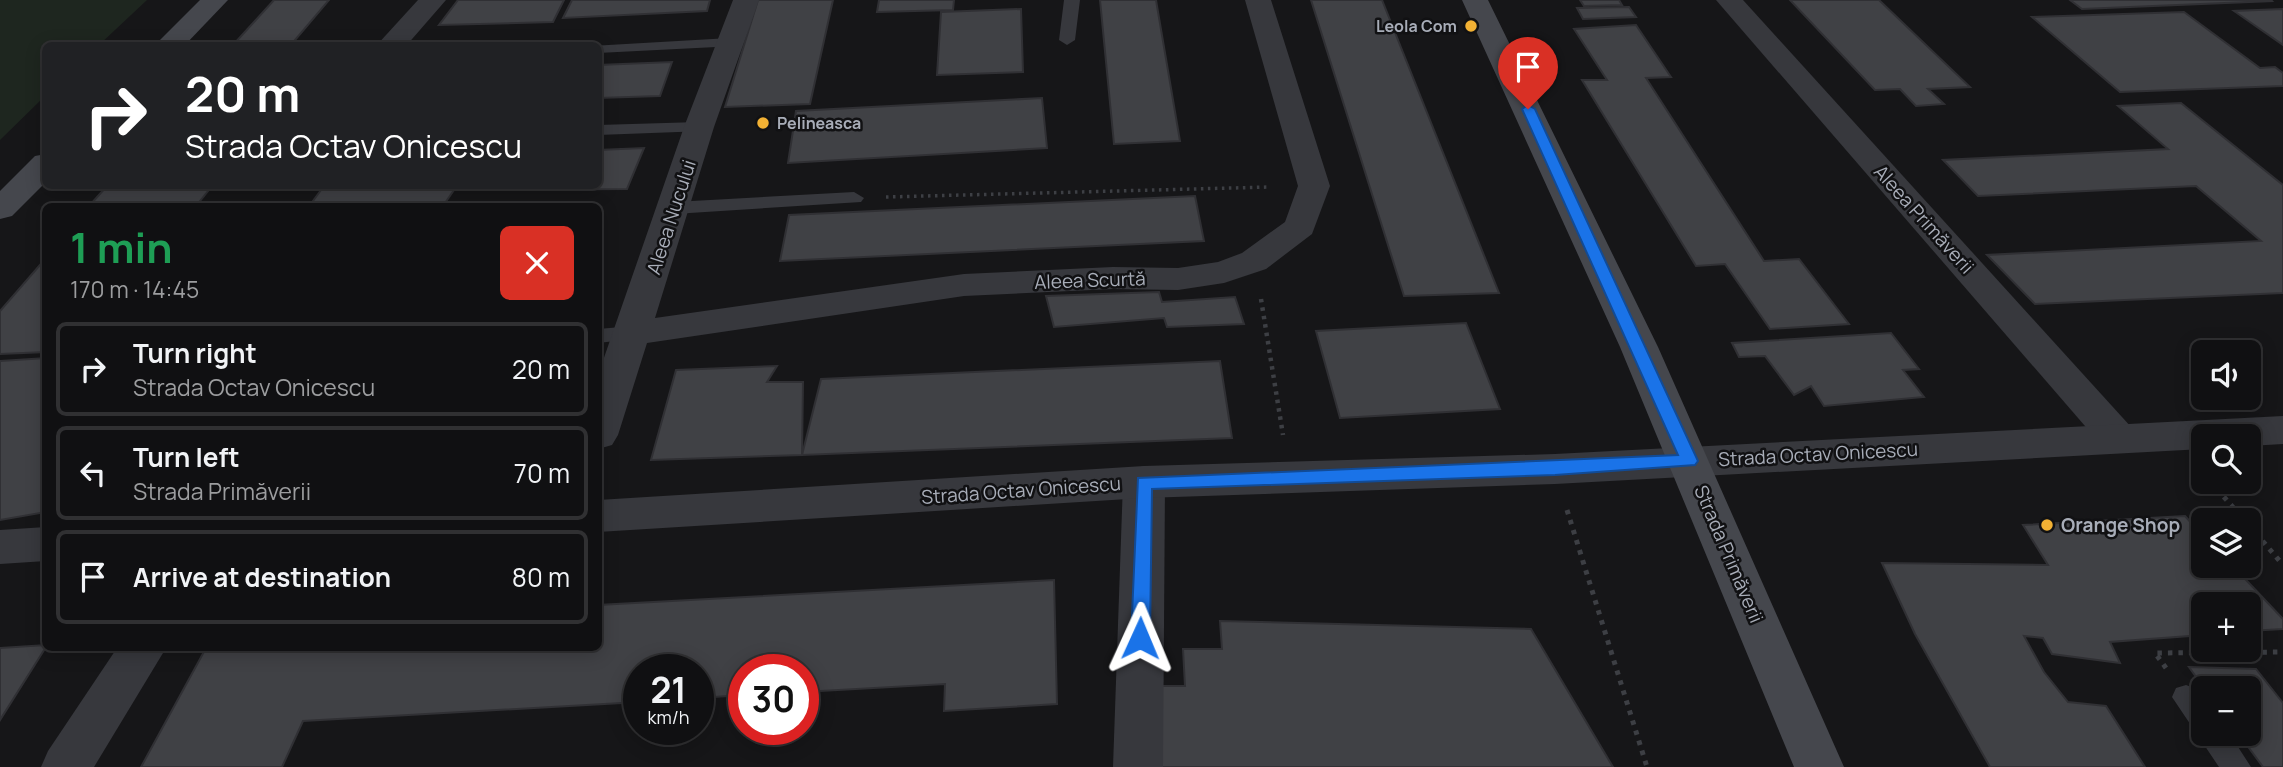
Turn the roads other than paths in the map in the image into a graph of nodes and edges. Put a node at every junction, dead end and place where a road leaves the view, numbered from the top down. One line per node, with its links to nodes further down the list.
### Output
1 (215, 0): 9 (main road)
2 (433, 0): 10 (street)
3 (746, 0): 11 (street, Aleea Nucului)
4 (1072, 0): 8 (lane)
5 (1258, 0): 19 (street, Aleea Scurtă)
6 (1475, 0): 23 (main road, Strada Primăverii)
7 (1729, 0): 22 (street, Aleea Primăverii)
8 (1067, 40)
9 (172, 42)
10 (394, 42)
11 (730, 43): 12 (lane); 13 (street, Aleea Nucului)
12 (602, 47)
13 (699, 127): 14 (lane); 17 (street, Aleea Nucului)
14 (602, 130)
15 (42, 167): 18 (main road)
16 (854, 198): 17 (lane)
17 (674, 208): 19 (street, Aleea Nucului)
18 (0, 209)
19 (616, 334): 20 (street, Aleea Nucului)
20 (602, 413)
21 (2283, 430): 22 (street, Strada Octav Onicescu)
22 (2118, 438): 23 (street, Strada Octav Onicescu)
23 (1689, 461): 24 (street, Strada Octav Onicescu); 34 (main road, Strada Primăverii)
24 (1144, 482): 25 (street, Strada Octav Onicescu); 33 (street)
25 (602, 516)
26 (42, 544): 27 (street)
27 (0, 547)
28 (141, 651): 32 (street)
29 (2186, 697): 30 (lane)
30 (2191, 704)
31 (2221, 746): 35 (lane)
32 (66, 767)
33 (1138, 767)
34 (1819, 767)
35 (2236, 767)

